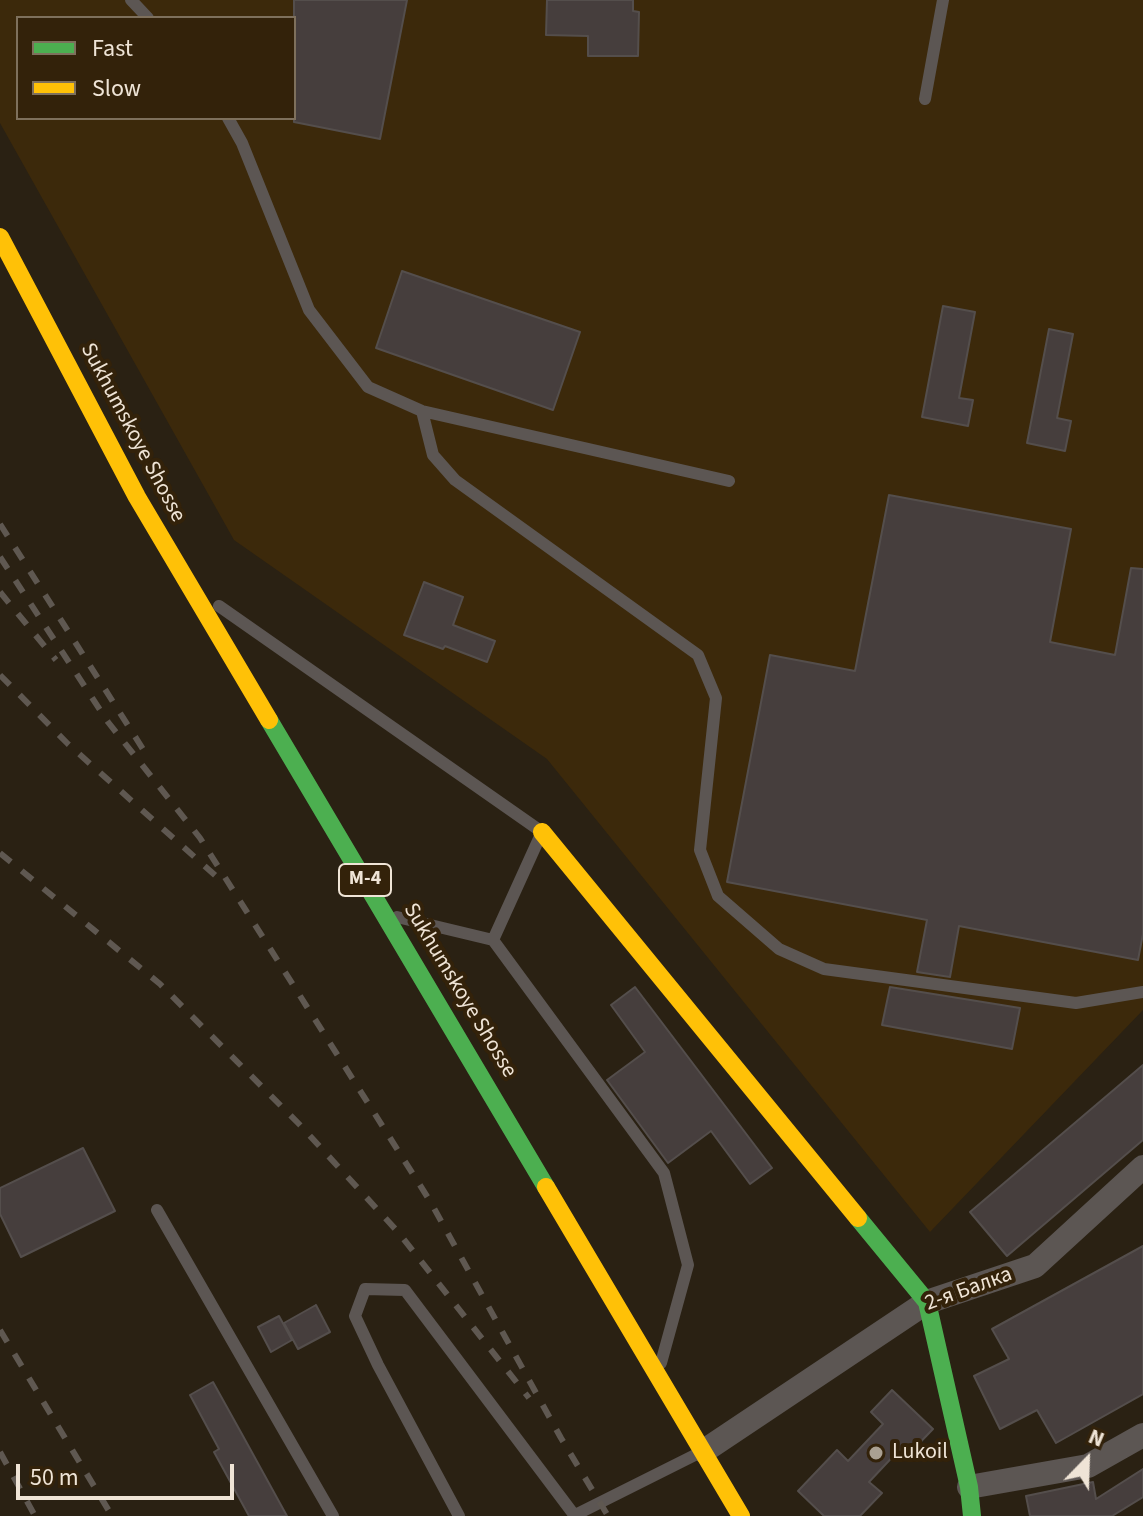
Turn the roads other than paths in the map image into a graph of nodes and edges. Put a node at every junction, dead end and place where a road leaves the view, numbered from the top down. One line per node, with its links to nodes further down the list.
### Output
1 (131, 0): 3 (lane)
2 (943, 0): 4 (lane)
3 (146, 16)
4 (925, 99)
5 (229, 120): 7 (lane)
6 (0, 237): 9 (main road, Sukhumskoye Shosse / М-4)
7 (422, 411): 8 (lane); 13 (lane)
8 (729, 481)
9 (190, 585): 10 (lane); 11 (main road, Sukhumskoye Shosse / М-4)
10 (542, 832): 12 (lane); 16 (main road)
11 (386, 915): 12 (lane); 17 (main road, Sukhumskoye Shosse / М-4)
12 (493, 940): 17 (lane)
13 (1143, 992)
14 (1143, 1167): 16 (street, 2-я Балка)
15 (157, 1210): 22 (lane)
16 (927, 1302): 19 (street, 2-я Балка); 20 (main road)
17 (658, 1375): 19 (main road, Sukhumskoye Shosse / М-4)
18 (1143, 1435): 20 (street)
19 (704, 1451): 21 (lane); 24 (main road, Sukhumskoye Shosse / М-4)
20 (969, 1487): 25 (main road)
21 (575, 1515): 23 (lane)
22 (333, 1516)
23 (459, 1516)
24 (741, 1516)
25 (972, 1516)

